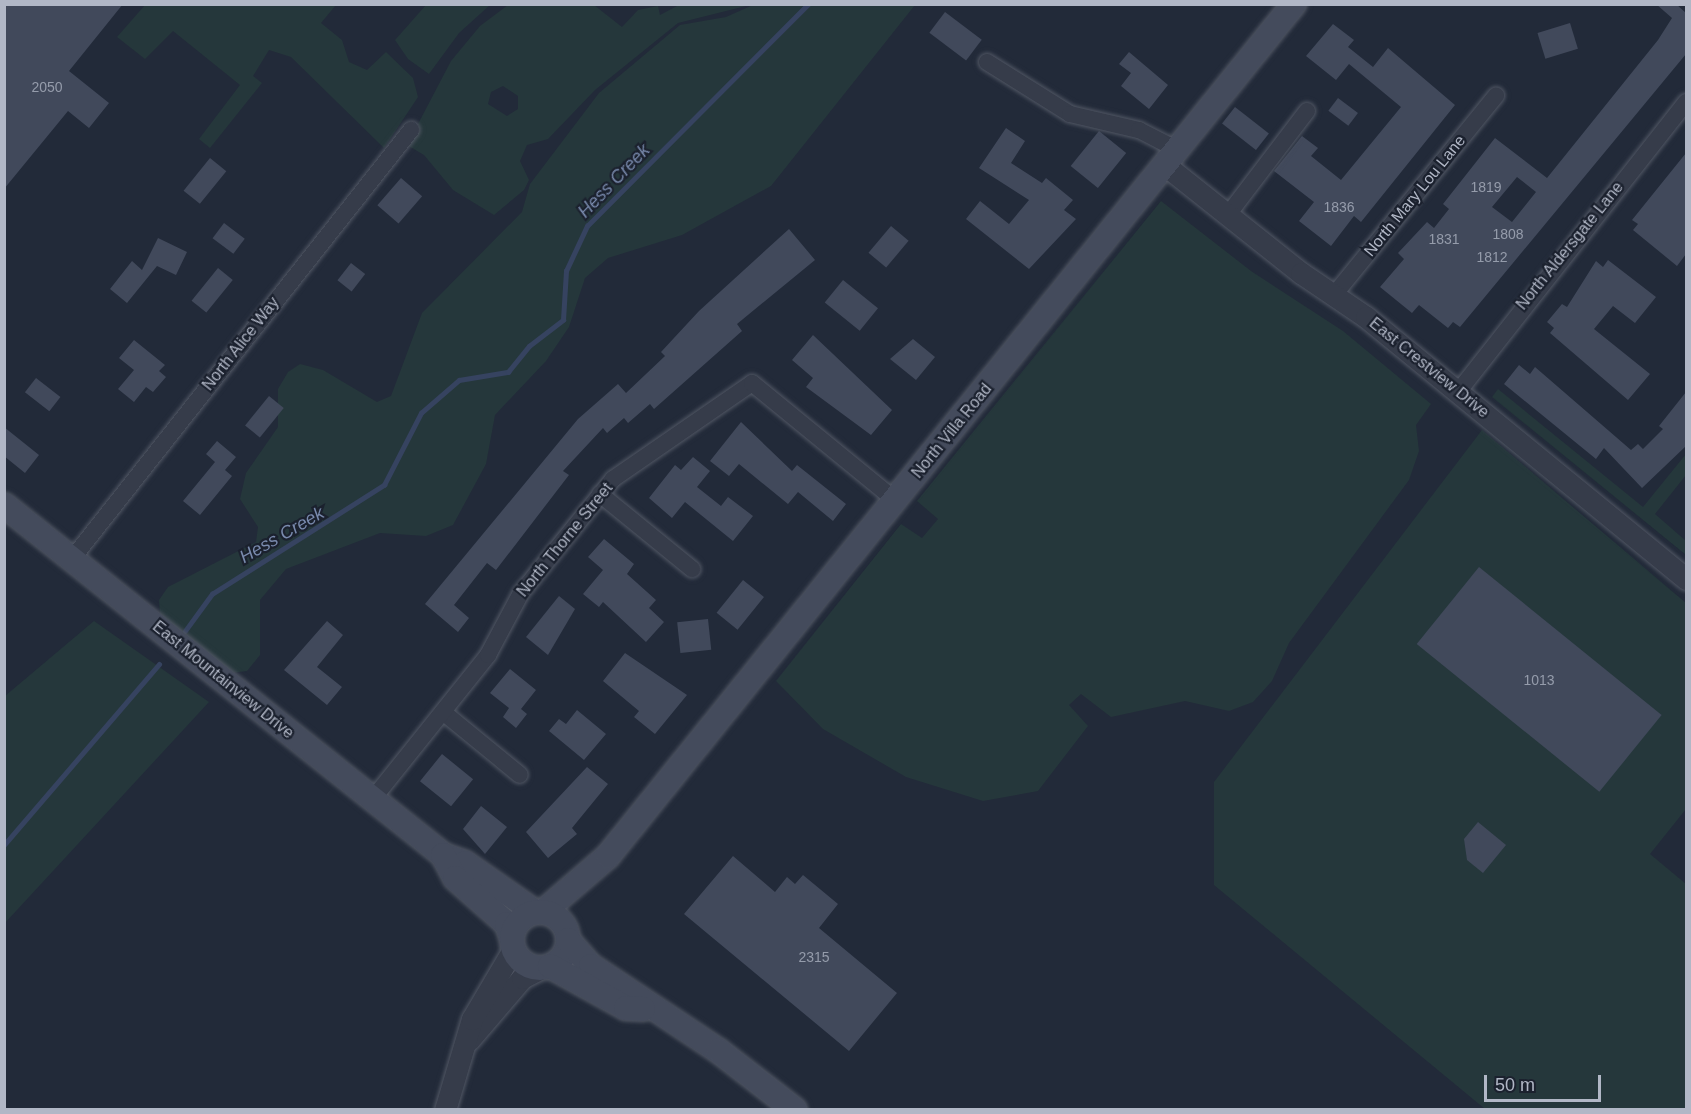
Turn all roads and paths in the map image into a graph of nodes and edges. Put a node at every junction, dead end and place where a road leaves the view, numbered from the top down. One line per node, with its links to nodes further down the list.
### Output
1 (1294, 4): 7 (main road, North Villa Road)
2 (987, 62): 7 (street)
3 (1496, 96): 9 (street, North Mary Lou Lane)
4 (1686, 102): 10 (street, North Aldersgate Lane)
5 (1307, 111): 8 (street)
6 (411, 130): 14 (street, North Alice Way)
7 (1172, 157): 8 (street, East Crestview Drive); 12 (main road, North Villa Road)
8 (1227, 216): 9 (street, East Crestview Drive)
9 (1334, 296): 10 (street, East Crestview Drive)
10 (1458, 392): 16 (street, East Crestview Drive)
11 (600, 494): 12 (street, North Thorne Street); 15 (street); 17 (street, North Thorne Street)
12 (896, 501): 21 (main road, North Villa Road)
13 (4, 504): 14 (main road, East Mountainview Drive)
14 (72, 559): 19 (main road, East Mountainview Drive)
15 (692, 569)
16 (1686, 579)
17 (442, 712): 18 (street); 19 (street, North Thorne Street)
18 (520, 775)
19 (372, 800): 20 (main road, East Mountainview Drive)
20 (443, 855): 22 (main road, East Mountainview Drive); 24 (main road, East Mountainview Drive)
21 (608, 856): 22 (main road, North Villa Road); 23 (main road, North Villa Road)
22 (539, 912): 23 (main road); 24 (main road)
23 (568, 936): 25 (main road); 26 (main road)
24 (513, 944): 25 (main road); 27 (street)
25 (546, 967): 26 (main road); 27 (street)
26 (652, 1010): 29 (main road)
27 (469, 1040): 28 (street)
28 (445, 1110)
29 (795, 1110)

